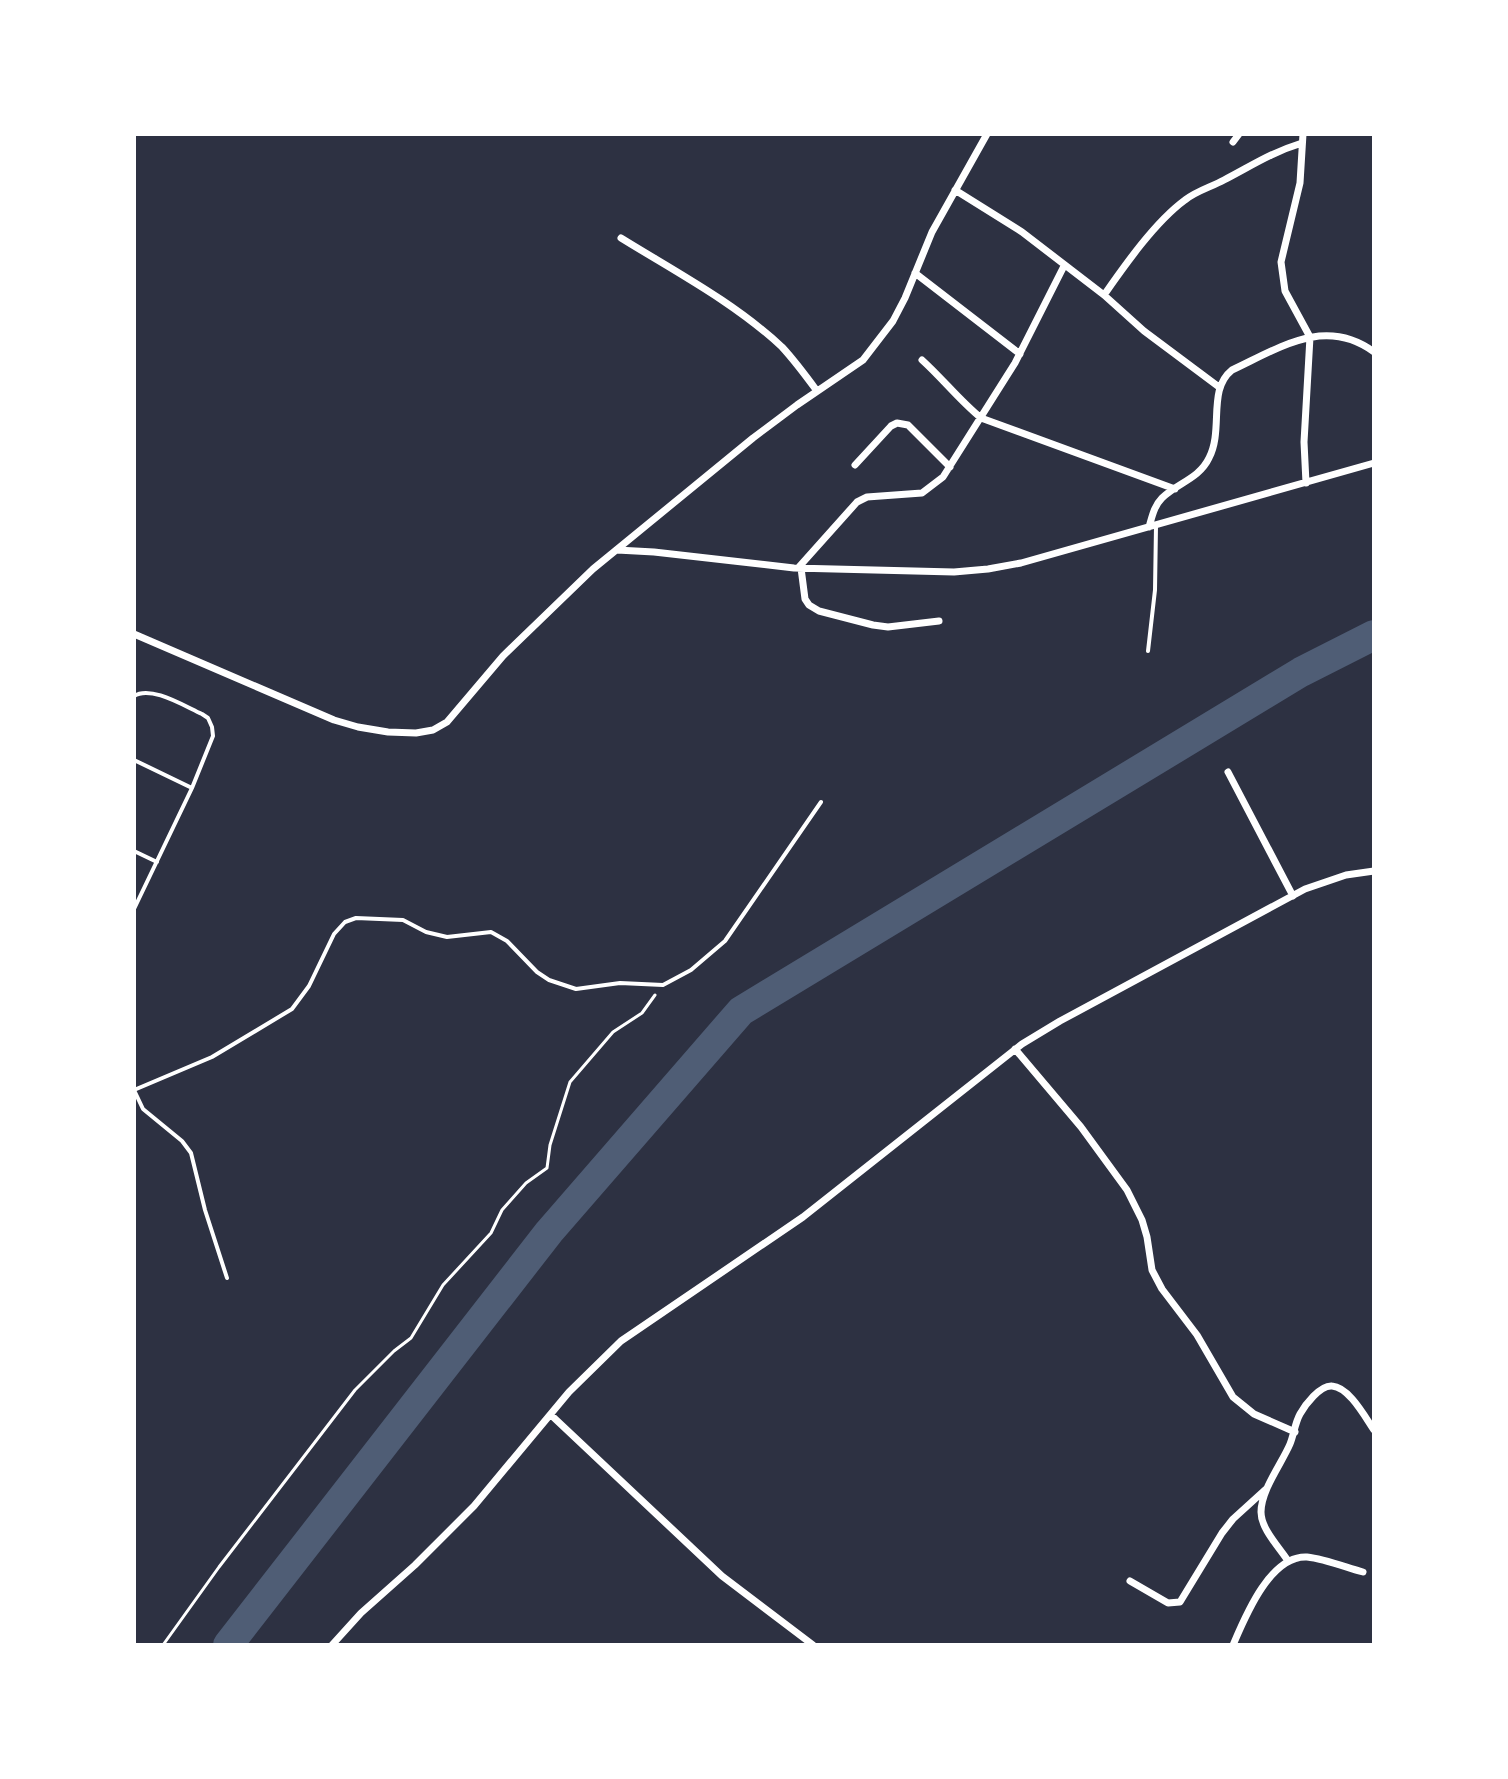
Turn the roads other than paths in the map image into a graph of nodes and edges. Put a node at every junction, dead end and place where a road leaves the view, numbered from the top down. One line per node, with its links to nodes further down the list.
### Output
1 (987, 134): 6 (street)
2 (1239, 134): 4 (street)
3 (1303, 134): 5 (street)
4 (1233, 142)
5 (1302, 143): 10 (street); 11 (street)
6 (955, 190): 8 (street); 9 (street)
7 (621, 238): 16 (street)
8 (1064, 266): 10 (street); 13 (street)
9 (915, 273): 13 (street); 16 (street)
10 (1104, 295): 15 (street)
11 (1310, 337): 12 (street); 15 (street); 21 (street)
12 (1374, 352)
13 (1020, 354): 17 (street)
14 (922, 360): 17 (street)
15 (1219, 387): 22 (street)
16 (817, 391): 24 (street)
17 (981, 418): 20 (street); 22 (street)
18 (1374, 463): 21 (street)
19 (855, 465): 20 (street)
20 (950, 467): 25 (street)
21 (1306, 483): 23 (street)
22 (1175, 489): 23 (street)
23 (1152, 526): 25 (street); 28 (lane)
24 (617, 550): 25 (street); 27 (street)
25 (800, 568): 26 (street)
26 (939, 621)
27 (134, 634)
28 (1148, 651)
29 (134, 696): 32 (lane)
30 (134, 760): 32 (lane)
31 (1228, 772): 37 (street)
32 (192, 788): 35 (lane)
33 (821, 802): 40 (lane)
34 (134, 851): 35 (lane)
35 (157, 862): 38 (lane)
36 (1374, 871): 37 (street)
37 (1293, 896): 39 (street)
38 (134, 909)
39 (1015, 1049): 42 (street); 44 (street)
40 (134, 1090): 41 (lane)
41 (227, 1278)
42 (551, 1415): 49 (street); 50 (street)
43 (1374, 1430): 44 (street)
44 (1295, 1432): 45 (street)
45 (1268, 1487): 46 (street); 48 (street)
46 (1288, 1561): 47 (street); 51 (street)
47 (1363, 1572)
48 (1130, 1581)
49 (332, 1645)
50 (813, 1645)
51 (1233, 1645)

